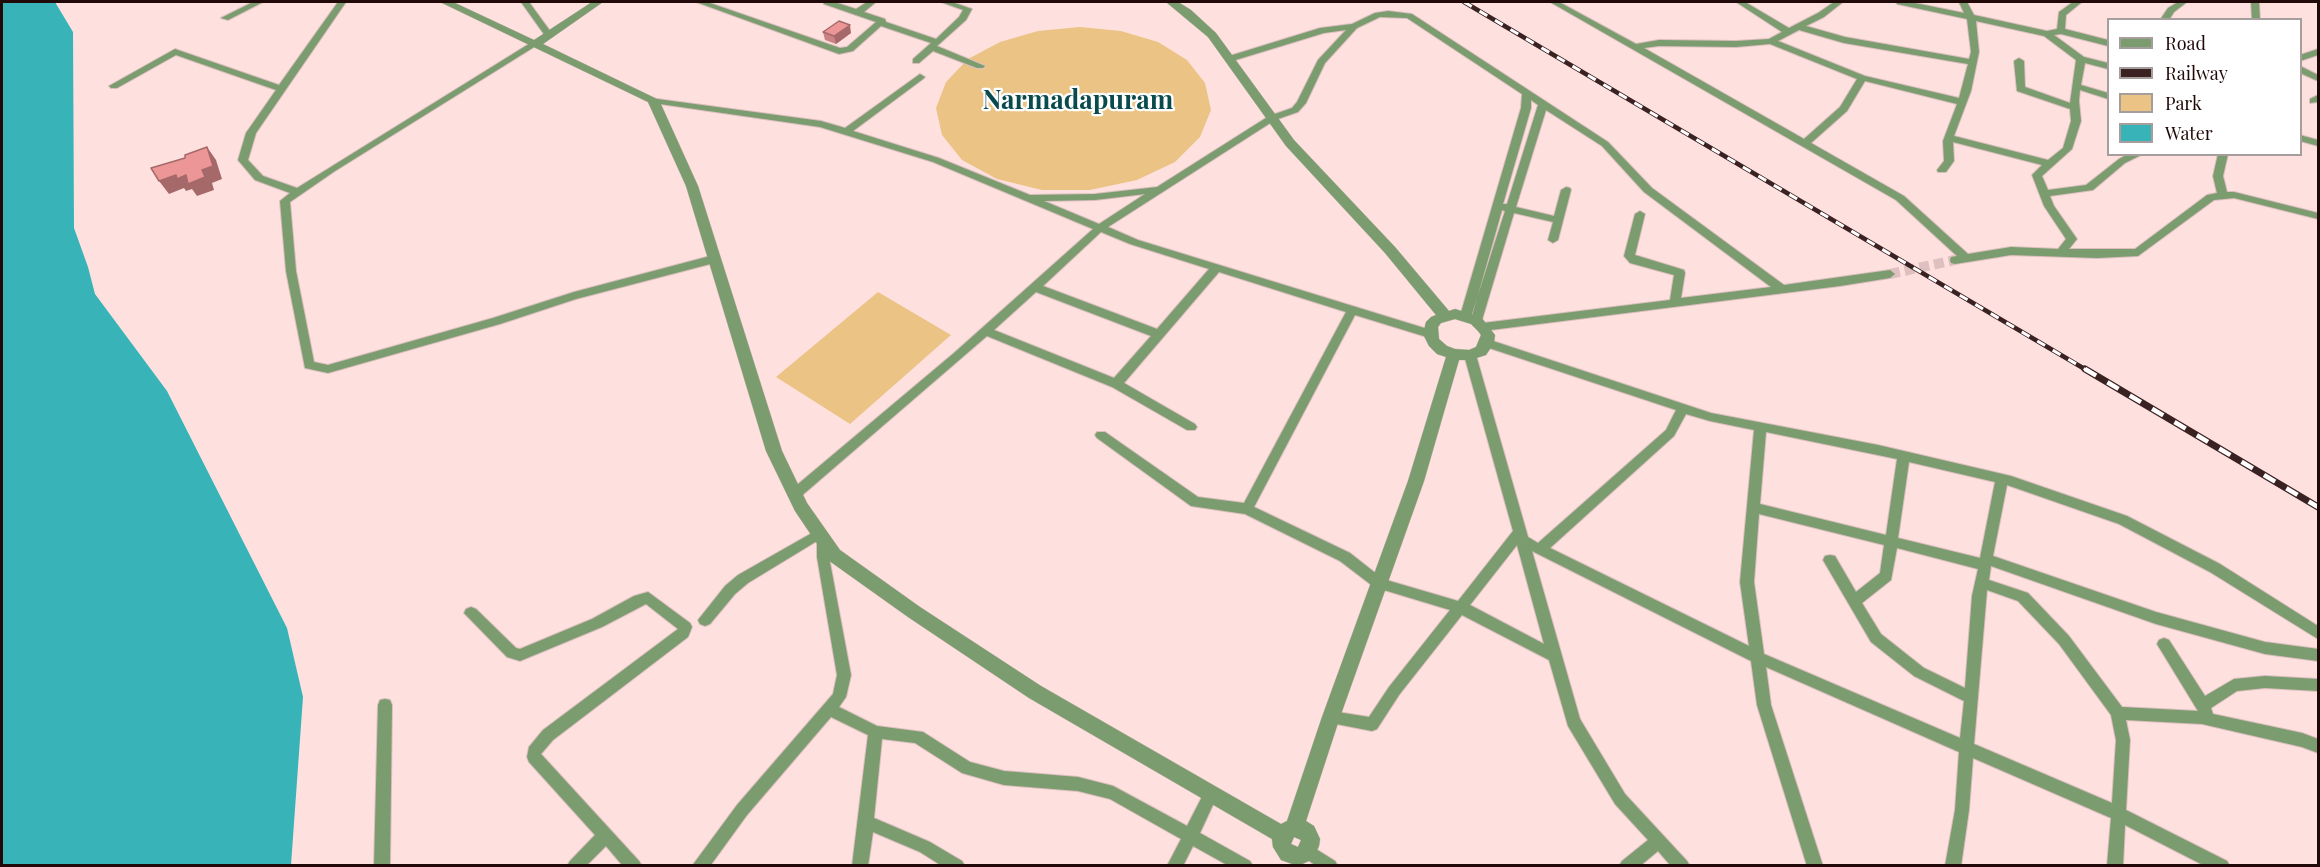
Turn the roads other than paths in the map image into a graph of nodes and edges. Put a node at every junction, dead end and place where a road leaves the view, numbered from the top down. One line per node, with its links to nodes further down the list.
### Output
1 (259, 2): 22 (street)
2 (342, 2): 53 (street)
3 (445, 2): 35 (street)
4 (525, 2): 32 (street)
5 (598, 2): 32 (street)
6 (700, 2): 20 (street)
7 (734, 2): 20 (street)
8 (827, 2): 21 (street)
9 (872, 2): 21 (street)
10 (945, 2): 36 (street)
11 (1175, 2): 40 (street)
12 (1554, 2): 37 (street)
13 (1740, 2): 30 (street)
14 (1839, 2): 28 (street)
15 (1900, 2): 25 (street)
16 (1963, 2): 25 (street)
17 (2183, 2): 23 (street)
18 (2255, 2): 24 (street)
19 (2070, 3): 29 (street)
20 (723, 9): 26 (street)
21 (858, 12): 26 (street)
22 (225, 18)
23 (2165, 18)
24 (2256, 18)
25 (1971, 19): 31 (street); 44 (street)
26 (881, 23): 36 (street)
27 (1354, 26): 40 (street); 54 (street); 60 (street)
28 (1798, 27): 30 (street); 44 (street)
29 (2061, 31): 31 (street); 34 (street)
30 (1789, 32): 33 (street)
31 (2047, 34): 41 (street)
32 (549, 35): 35 (street)
33 (1771, 41): 37 (street); 49 (street)
34 (2107, 42)
35 (535, 44): 56 (street); 72 (street)
36 (934, 45): 42 (street); 45 (street)
37 (1635, 47): 64 (street)
38 (2319, 52): 39 (street)
39 (2302, 58)
40 (1230, 59): 60 (street)
41 (2081, 59): 46 (street); 52 (street)
42 (916, 61)
43 (2019, 61): 59 (street)
44 (1973, 62): 57 (street)
45 (980, 66)
46 (2107, 66)
47 (2302, 70): 50 (street)
48 (920, 77): 61 (street)
49 (1862, 78): 57 (street); 64 (street)
50 (2319, 78)
51 (114, 86): 53 (street)
52 (2076, 86): 55 (street); 59 (street)
53 (281, 89): 72 (street)
54 (1527, 94): 58 (street); 76 (street)
55 (2107, 95)
56 (653, 100): 61 (street); 84 (street)
57 (1962, 102): 62 (street)
58 (1543, 104): 77 (street); 88 (street)
59 (2075, 108): 68 (street)
60 (1272, 118): 70 (street); 91 (street)
61 (846, 132): 75 (street)
62 (1949, 138): 68 (street); 69 (street)
63 (2302, 138): 65 (street)
64 (1805, 143): 83 (street)
65 (2319, 143)
66 (2133, 156): 73 (street)
67 (2223, 156): 74 (street)
68 (2050, 164): 73 (street)
69 (1942, 170)
70 (1159, 189): 75 (street); 81 (street)
71 (1566, 190): 80 (street)
72 (297, 192): 84 (street)
73 (2044, 194): 83 (street)
74 (2223, 196): 79 (street); 83 (street)
75 (1026, 198): 81 (street)
76 (1497, 206): 77 (street); 92 (street)
77 (1510, 209): 80 (street); 92 (street)
78 (1640, 214): 89 (street)
79 (2319, 216)
80 (1558, 220): 82 (street)
81 (1100, 228): 85 (street); 87 (street)
82 (1553, 240)
83 (2061, 253)
84 (714, 259): 105 (street)
85 (1216, 268): 90 (street); 94 (street)
86 (1890, 274): 88 (street)
87 (1035, 287): 93 (street); 94 (street)
88 (1780, 288): 89 (street)
89 (1675, 302): 92 (street)
90 (1352, 310): 95 (street); 107 (street)
91 (1445, 316): 92 (street); 95 (street)
92 (1475, 321): 96 (street)
93 (986, 331): 98 (street); 105 (street)
94 (1158, 334): 98 (street)
95 (1430, 334): 97 (street)
96 (1487, 343): 97 (street); 99 (street)
97 (1462, 355): 109 (street); 114 (street)
98 (1116, 384): 100 (street)
99 (1683, 408): 101 (street); 111 (street)
100 (1191, 427)
101 (1760, 427): 103 (street); 106 (street)
102 (1101, 435): 107 (street)
103 (1904, 456): 104 (street); 110 (street)
104 (2002, 479): 113 (street); 120 (street)
105 (795, 494): 108 (street)
106 (1753, 507): 110 (street); 124 (street)
107 (1247, 509): 114 (street)
108 (822, 537): 119 (street); 128 (street); 135 (street)
109 (1522, 537): 111 (street); 117 (street); 123 (street)
110 (1893, 542): 113 (street); 116 (street)
111 (1540, 549): 124 (street)
112 (1830, 560): 116 (street)
113 (1986, 562): 115 (street); 122 (street)
114 (1379, 583): 117 (street); 131 (street)
115 (1982, 583): 126 (street); 130 (street)
116 (1855, 601): 126 (street)
117 (1460, 607): 123 (street); 131 (street)
118 (471, 613): 139 (street)
119 (705, 620)
120 (2319, 633)
121 (2164, 644): 129 (street)
122 (2319, 654)
123 (1555, 656): 141 (street)
124 (1757, 657): 134 (street); 154 (street)
125 (2319, 686): 129 (street)
126 (1971, 698): 134 (street)
127 (385, 705): 143 (street)
128 (829, 709): 132 (street); 146 (street)
129 (2205, 712): 130 (street); 133 (street)
130 (2118, 713): 136 (street)
131 (1331, 717): 138 (street)
132 (876, 732): 137 (street); 140 (street)
133 (2319, 746)
134 (1967, 747): 136 (street); 155 (street)
135 (1211, 794): 138 (street); 140 (street)
136 (2117, 813): 156 (street); 157 (street)
137 (867, 822): 147 (street); 148 (street)
138 (1289, 832): 142 (street)
139 (605, 836): 144 (street); 145 (street)
140 (1190, 836): 149 (street); 150 (street)
141 (1659, 840): 152 (street); 153 (street)
142 (1295, 857): 151 (street)
143 (382, 866)
144 (575, 866)
145 (634, 866)
146 (700, 866)
147 (860, 866)
148 (957, 866)
149 (1175, 866)
150 (1245, 866)
151 (1330, 866)
152 (1627, 866)
153 (1682, 866)
154 (1815, 866)
155 (1953, 866)
156 (2115, 866)
157 (2222, 866)

